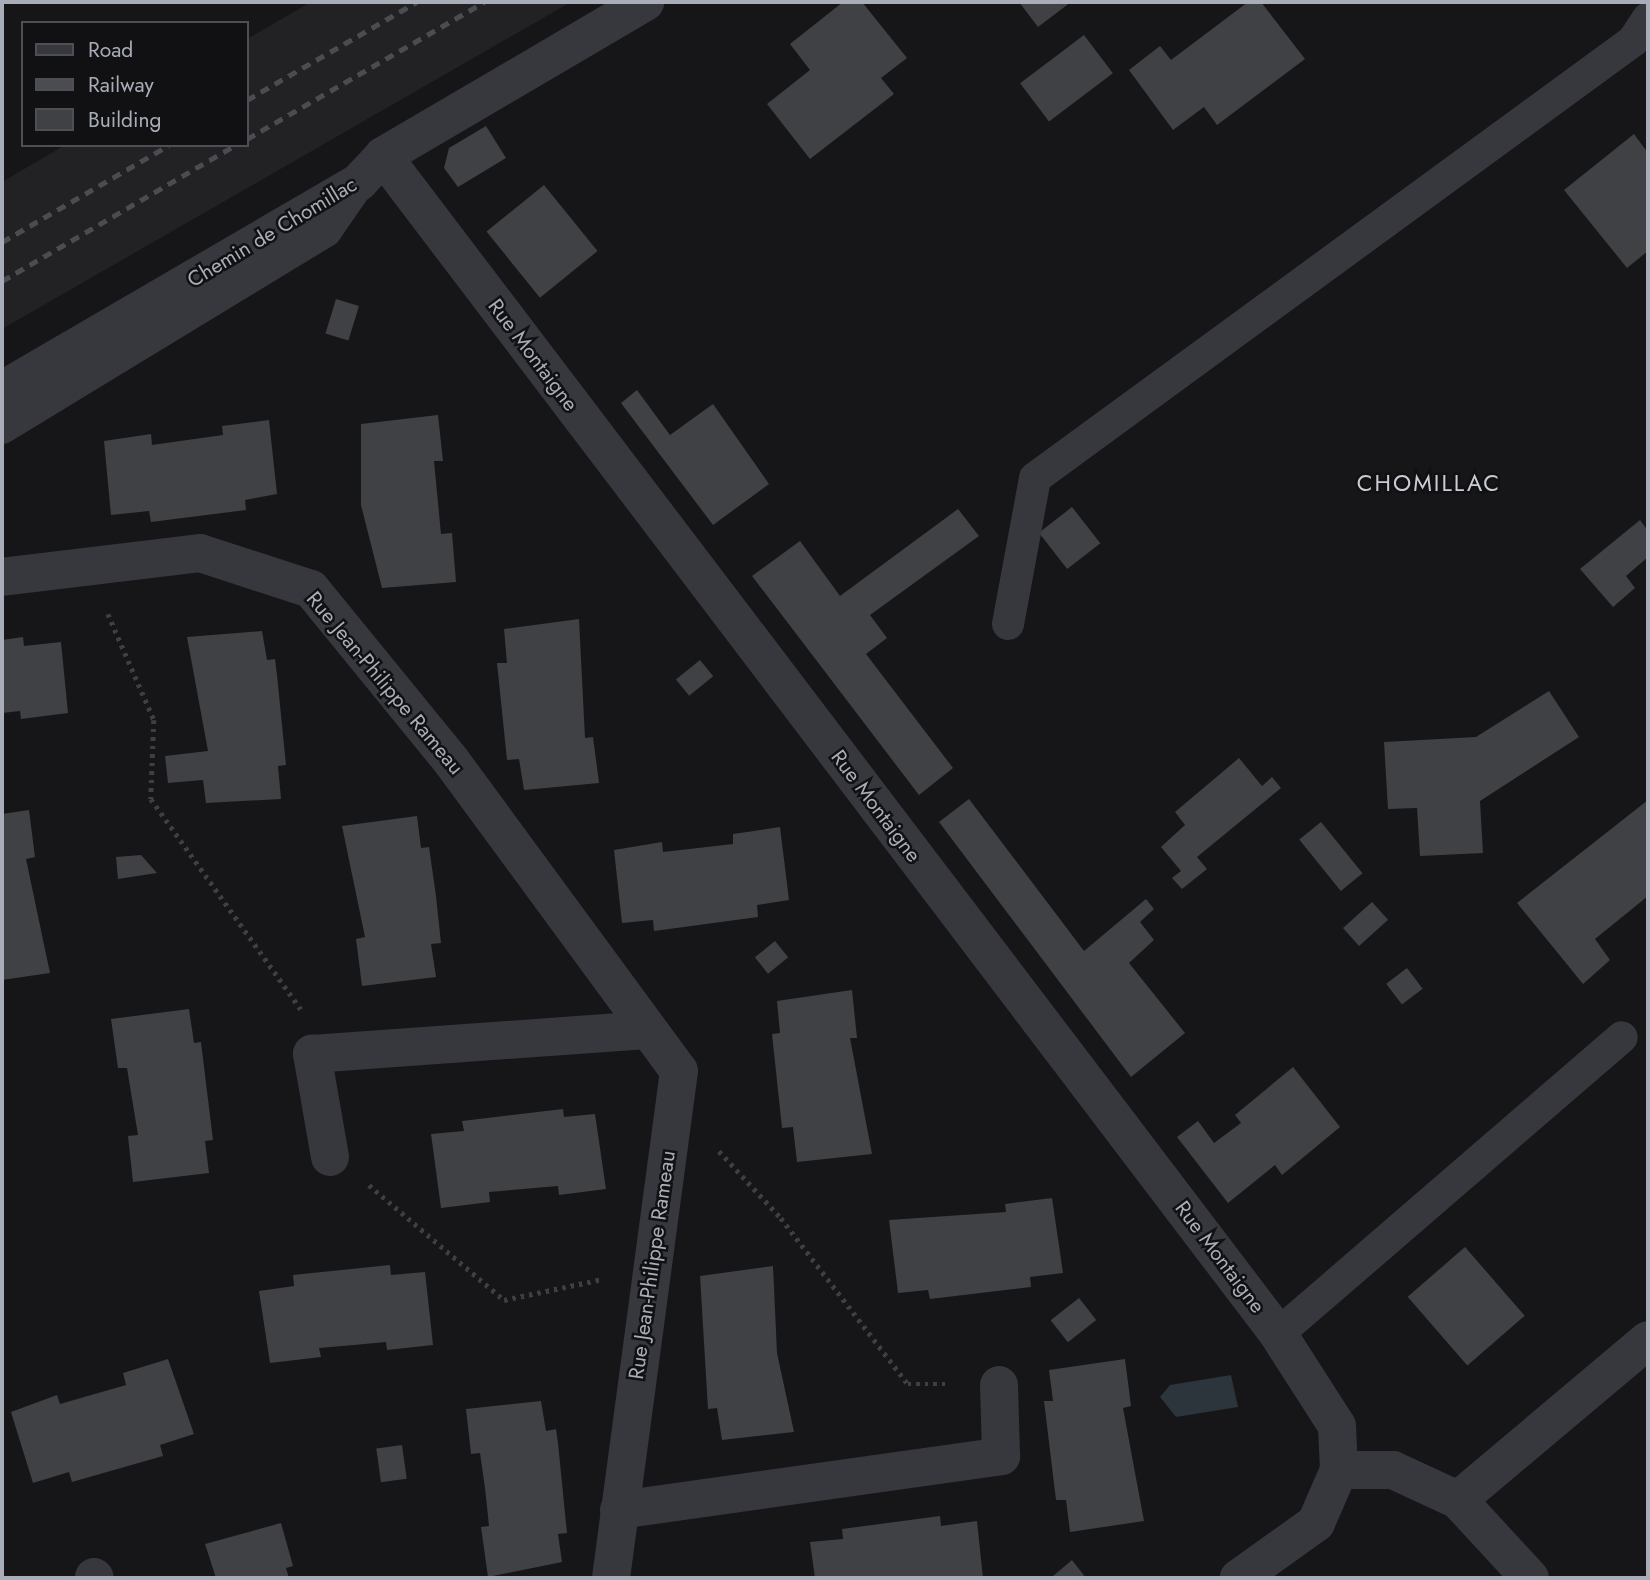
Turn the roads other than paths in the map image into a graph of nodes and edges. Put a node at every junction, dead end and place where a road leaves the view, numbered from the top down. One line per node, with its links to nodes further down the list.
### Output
1 (645, 2): 3 (street, Chemin de Chomillac)
2 (1648, 18): 7 (lane)
3 (371, 169): 4 (street, Chemin de Chomillac); 5 (lane); 11 (street, Rue Montaigne)
4 (2, 390)
5 (2, 428)
6 (2, 577): 8 (street, Rue Jean-Philippe Rameau)
7 (1008, 624)
8 (647, 1030): 10 (street); 16 (street, Rue Jean-Philippe Rameau)
9 (1622, 1037): 11 (lane)
10 (330, 1157)
11 (1278, 1334): 14 (street, Rue Montaigne)
12 (1648, 1340): 15 (street)
13 (999, 1385): 16 (street)
14 (1339, 1470): 15 (street); 18 (street)
15 (1458, 1500): 19 (street)
16 (619, 1510): 17 (street, Rue Jean-Philippe Rameau)
17 (611, 1578)
18 (1239, 1578)
19 (1530, 1578)

